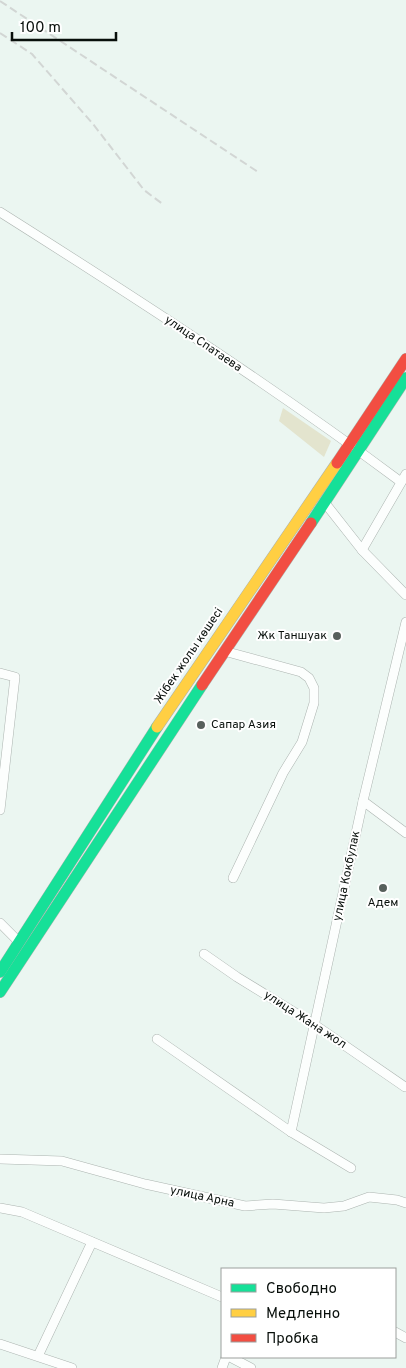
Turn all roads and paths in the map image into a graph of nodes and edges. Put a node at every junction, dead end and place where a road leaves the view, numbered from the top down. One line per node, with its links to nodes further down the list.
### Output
1 (0, 212): 4 (street, улица Спатаева)
2 (406, 359): 4 (main road, Жібек жолы көшесі)
3 (406, 378): 4 (main road, Жібек жолы көшесі)
4 (354, 448): 6 (street, улица Спатаева); 7 (main road, Жібек жолы көшесі); 19 (main road, Жібек жолы көшесі)
5 (406, 474): 6 (street)
6 (401, 482): 8 (street)
7 (325, 503): 8 (street); 11 (main road, Жібек жолы көшесі)
8 (362, 550): 9 (street)
9 (406, 595)
10 (406, 622): 14 (street, улица Кокбулак)
11 (224, 651): 17 (street); 22 (main road, Жібек жолы көшесі)
12 (0, 673): 13 (street)
13 (2, 764): 15 (street)
14 (363, 801): 16 (street); 23 (street, улица Кокбулак)
15 (0, 810)
16 (406, 833)
17 (233, 878)
18 (0, 923): 19 (street)
19 (19, 942): 21 (main road, Жібек жолы көшесі)
20 (204, 954): 23 (street, улица Жана жол)
21 (0, 972)
22 (0, 992)
23 (315, 1026): 25 (street, улица Жана жол); 26 (street, улица Кокбулак)
24 (157, 1039): 26 (street)
25 (405, 1087)
26 (291, 1132): 28 (street)
27 (0, 1159): 29 (street, улица Арна)
28 (352, 1168)
29 (406, 1203)
30 (0, 1208): 31 (street)
31 (92, 1242): 32 (street); 34 (street)
32 (221, 1297)
33 (0, 1344): 34 (street)
34 (38, 1356): 36 (street)
35 (230, 1358): 37 (street)
36 (72, 1368)
37 (252, 1368)

